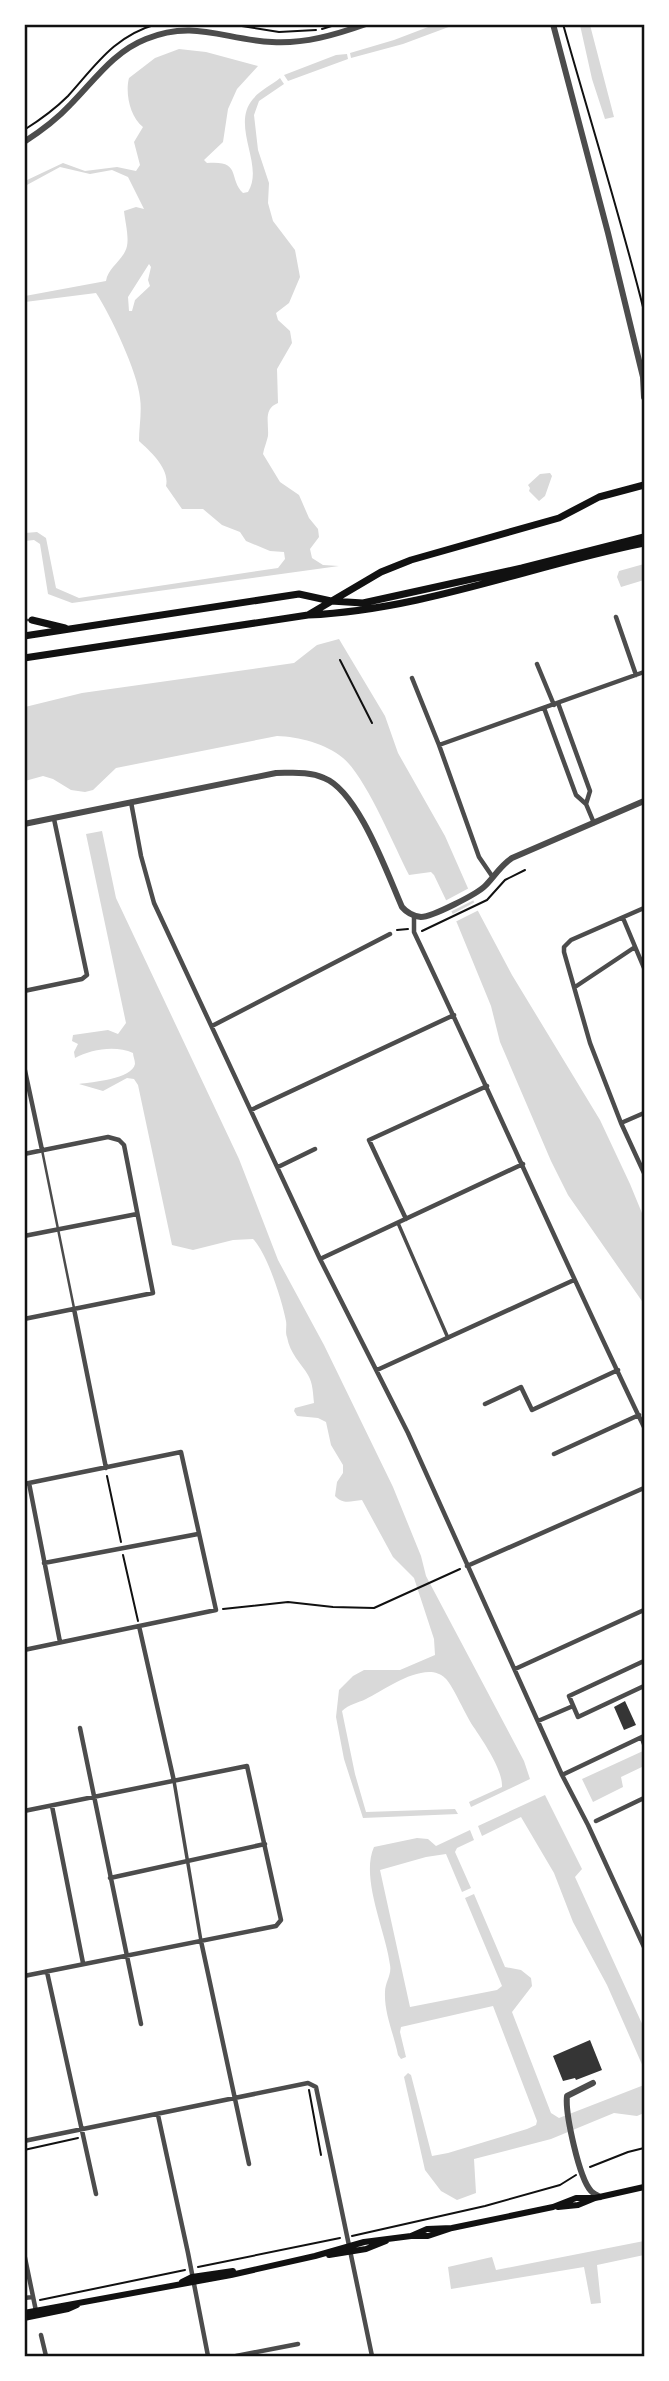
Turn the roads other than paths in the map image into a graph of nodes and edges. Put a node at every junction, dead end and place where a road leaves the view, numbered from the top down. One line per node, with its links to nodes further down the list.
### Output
1 (366, 24): 3 (street)
2 (553, 24): 5 (street)
3 (170, 28): 4 (street)
4 (24, 142)
5 (641, 354): 6 (street)
6 (644, 378): 7 (street)
7 (645, 397)
8 (645, 485): 11 (main road)
9 (645, 537): 11 (main road)
10 (645, 543): 12 (main road)
11 (331, 601): 12 (main road); 15 (main road)
12 (307, 615): 17 (main road)
13 (617, 617): 20 (street)
14 (28, 620): 15 (main road)
15 (69, 629): 16 (main road)
16 (24, 636)
17 (24, 657)
18 (537, 664): 22 (street)
19 (645, 672): 20 (street)
20 (636, 675): 22 (street)
21 (412, 678): 24 (street)
22 (556, 704): 23 (street); 27 (street)
23 (544, 708): 24 (street); 27 (street)
24 (439, 745): 31 (street)
25 (645, 801): 29 (street)
26 (131, 802): 28 (street); 33 (street); 41 (street)
27 (586, 804): 29 (street)
28 (54, 818): 30 (street); 39 (street)
29 (594, 823): 31 (street)
30 (24, 824)
31 (492, 876): 33 (street)
32 (645, 908): 34 (street)
33 (414, 916): 40 (street)
34 (623, 918): 36 (street); 38 (street)
35 (390, 934): 41 (street)
36 (635, 947): 37 (street); 38 (street)
37 (645, 968)
38 (575, 987): 46 (street)
39 (24, 991)
40 (454, 1015): 43 (street); 44 (street)
41 (212, 1026): 44 (street)
42 (24, 1066): 48 (street)
43 (487, 1086): 50 (street); 54 (street)
44 (251, 1110): 51 (street)
45 (645, 1113): 46 (street)
46 (621, 1123): 52 (street)
47 (315, 1149): 51 (street)
48 (42, 1150): 49 (street); 53 (street); 56 (lane)
49 (24, 1154)
50 (523, 1164): 54 (street); 59 (street)
51 (278, 1167): 58 (street)
52 (645, 1173)
53 (137, 1214): 56 (street); 60 (street)
54 (406, 1219): 55 (street)
55 (398, 1223): 58 (street); 62 (street)
56 (57, 1230): 57 (street); 60 (lane)
57 (24, 1236)
58 (320, 1258): 63 (street)
59 (574, 1280): 62 (street); 64 (street)
60 (74, 1309): 61 (street); 69 (street)
61 (24, 1319)
62 (448, 1338): 63 (street)
63 (377, 1370): 74 (street)
64 (618, 1370): 65 (street); 66 (street)
65 (485, 1404)
66 (639, 1415): 67 (street); 68 (street)
67 (645, 1427)
68 (554, 1454)
69 (106, 1468): 70 (street); 72 (street)
70 (27, 1484): 73 (street)
71 (645, 1488): 74 (street)
72 (199, 1534): 73 (street); 76 (street)
73 (44, 1563): 77 (street)
74 (467, 1566): 80 (street)
75 (645, 1610): 80 (street)
76 (139, 1626): 77 (street); 88 (street)
77 (60, 1642): 78 (street)
78 (24, 1650)
79 (645, 1661): 82 (street)
80 (515, 1669): 83 (street)
81 (645, 1686): 82 (street)
82 (573, 1706): 83 (street)
83 (538, 1721): 87 (street)
84 (80, 1728): 89 (street)
85 (643, 1737): 86 (street); 87 (street)
86 (645, 1744)
87 (562, 1775): 98 (street)
88 (174, 1782): 89 (street); 94 (street); 95 (street)
89 (94, 1797): 91 (street); 96 (street)
90 (645, 1798): 93 (street)
91 (52, 1806): 92 (street); 100 (street)
92 (24, 1811)
93 (596, 1821)
94 (265, 1844): 95 (street); 97 (street)
95 (187, 1861): 96 (street); 97 (street)
96 (110, 1878): 99 (street)
97 (201, 1941): 99 (street); 105 (street)
98 (645, 1947)
99 (126, 1955): 100 (street); 103 (street)
100 (83, 1963): 101 (street)
101 (47, 1972): 102 (street); 107 (street)
102 (24, 1976)
103 (141, 2024)
104 (593, 2084): 112 (street)
105 (236, 2098): 106 (street); 109 (street); 113 (street)
106 (158, 2115): 107 (street); 115 (street)
107 (82, 2130): 108 (street); 111 (street)
108 (24, 2141)
109 (249, 2164)
110 (645, 2187): 112 (main road)
111 (96, 2194)
112 (598, 2198): 113 (main road)
113 (349, 2248): 115 (main road); 125 (street)
114 (24, 2253): 117 (street)
115 (193, 2280): 118 (main road); 123 (street)
116 (24, 2298): 117 (street)
117 (33, 2299): 118 (street)
118 (37, 2313): 119 (main road)
119 (24, 2316)
120 (41, 2335): 122 (street)
121 (298, 2344): 124 (street)
122 (46, 2357)
123 (208, 2357)
124 (236, 2357)
125 (372, 2357)

